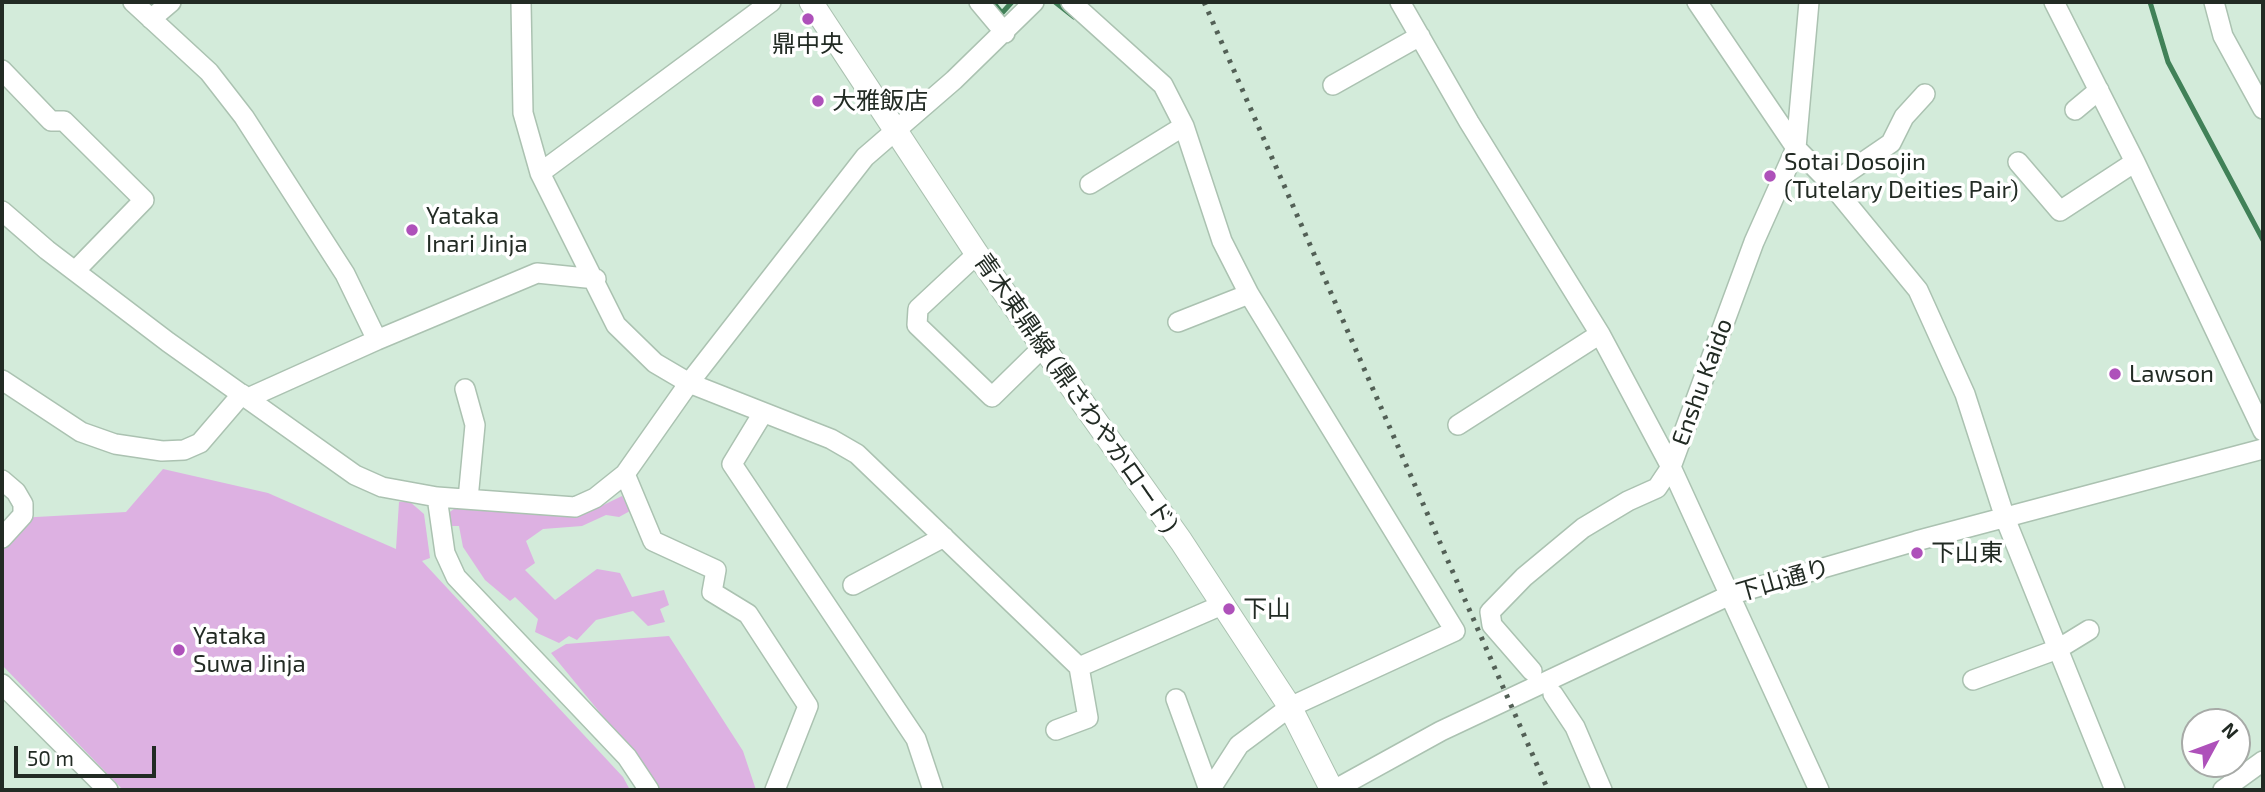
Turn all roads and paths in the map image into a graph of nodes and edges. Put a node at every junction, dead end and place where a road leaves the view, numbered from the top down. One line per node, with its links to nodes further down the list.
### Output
1 (133, 2): 14 (street)
2 (171, 2): 14 (street)
3 (521, 2): 28 (street)
4 (771, 2): 28 (street)
5 (811, 2): 24 (main road, 青木東鼎線 (鼎さわやかロード))
6 (979, 2): 15 (street)
7 (1034, 2): 15 (street)
8 (1071, 2): 23 (street)
9 (1400, 2): 16 (street)
10 (1697, 2): 25 (street)
11 (1809, 2): 25 (street, Enshu Kaido)
12 (2054, 2): 19 (street)
13 (2214, 2): 21 (street)
14 (151, 19): 38 (street)
15 (1005, 33): 24 (street)
16 (1420, 36): 18 (street); 37 (street)
17 (2, 70): 33 (street)
18 (1333, 85)
19 (2099, 90): 22 (street); 27 (street)
20 (1925, 94): 30 (street)
21 (2263, 109)
22 (2074, 110)
23 (1184, 126): 29 (street); 35 (street)
24 (895, 130): 32 (main road, 青木東鼎線 (鼎さわやかロード)); 41 (street)
25 (1796, 148): 30 (street); 48 (street, Enshu Kaido)
26 (2018, 162): 27 (street)
27 (2135, 162): 46 (street)
28 (540, 173): 34 (street)
29 (1090, 184)
30 (1832, 184): 53 (street)
31 (2, 211): 33 (street)
32 (977, 254): 39 (main road, 青木東鼎線 (鼎さわやかロード)); 39 (street)
33 (75, 271): 43 (street)
34 (596, 279): 38 (street); 41 (street)
35 (1249, 294): 36 (street); 67 (street)
36 (1178, 322)
37 (1600, 334): 45 (street); 48 (street)
38 (377, 340): 43 (street)
39 (1044, 346): 58 (main road, 青木東鼎線 (鼎さわやかロード))
40 (2, 380): 43 (street)
41 (689, 383): 44 (street); 49 (street)
42 (465, 389): 52 (street)
43 (245, 396): 51 (street)
44 (763, 413): 54 (street); 73 (street)
45 (1458, 425)
46 (2263, 431)
47 (2263, 449): 53 (street, 下山通り)
48 (1671, 467): 57 (street); 62 (street, Enshu Kaido)
49 (625, 474): 52 (street); 72 (street)
50 (2, 480): 55 (street)
51 (437, 497): 52 (street); 71 (street)
52 (468, 499)
53 (2005, 518): 57 (street, 下山通り); 60 (street)
54 (944, 537): 56 (street); 61 (street)
55 (2, 538)
56 (853, 585)
57 (1730, 595): 75 (street, 下山通り); 77 (street)
58 (1222, 605): 61 (street); 67 (main road, 青木東鼎線 (鼎さわやかロード))
59 (2090, 630): 60 (street)
60 (2058, 649): 63 (street); 78 (street)
61 (1079, 667): 68 (street)
62 (1532, 671)
63 (1973, 680)
64 (2, 684): 70 (street)
65 (1553, 694): 76 (street)
66 (1176, 699): 74 (street)
67 (1290, 707): 74 (street); 75 (main road, 青木東鼎線 (鼎さわやかロード))
68 (1056, 730)
69 (2263, 761): 79 (street)
70 (108, 790)
71 (649, 790)
72 (775, 790)
73 (933, 790)
74 (1209, 790)
75 (1333, 790)
76 (1602, 790)
77 (1819, 790)
78 (2115, 790)
79 (2223, 790)

